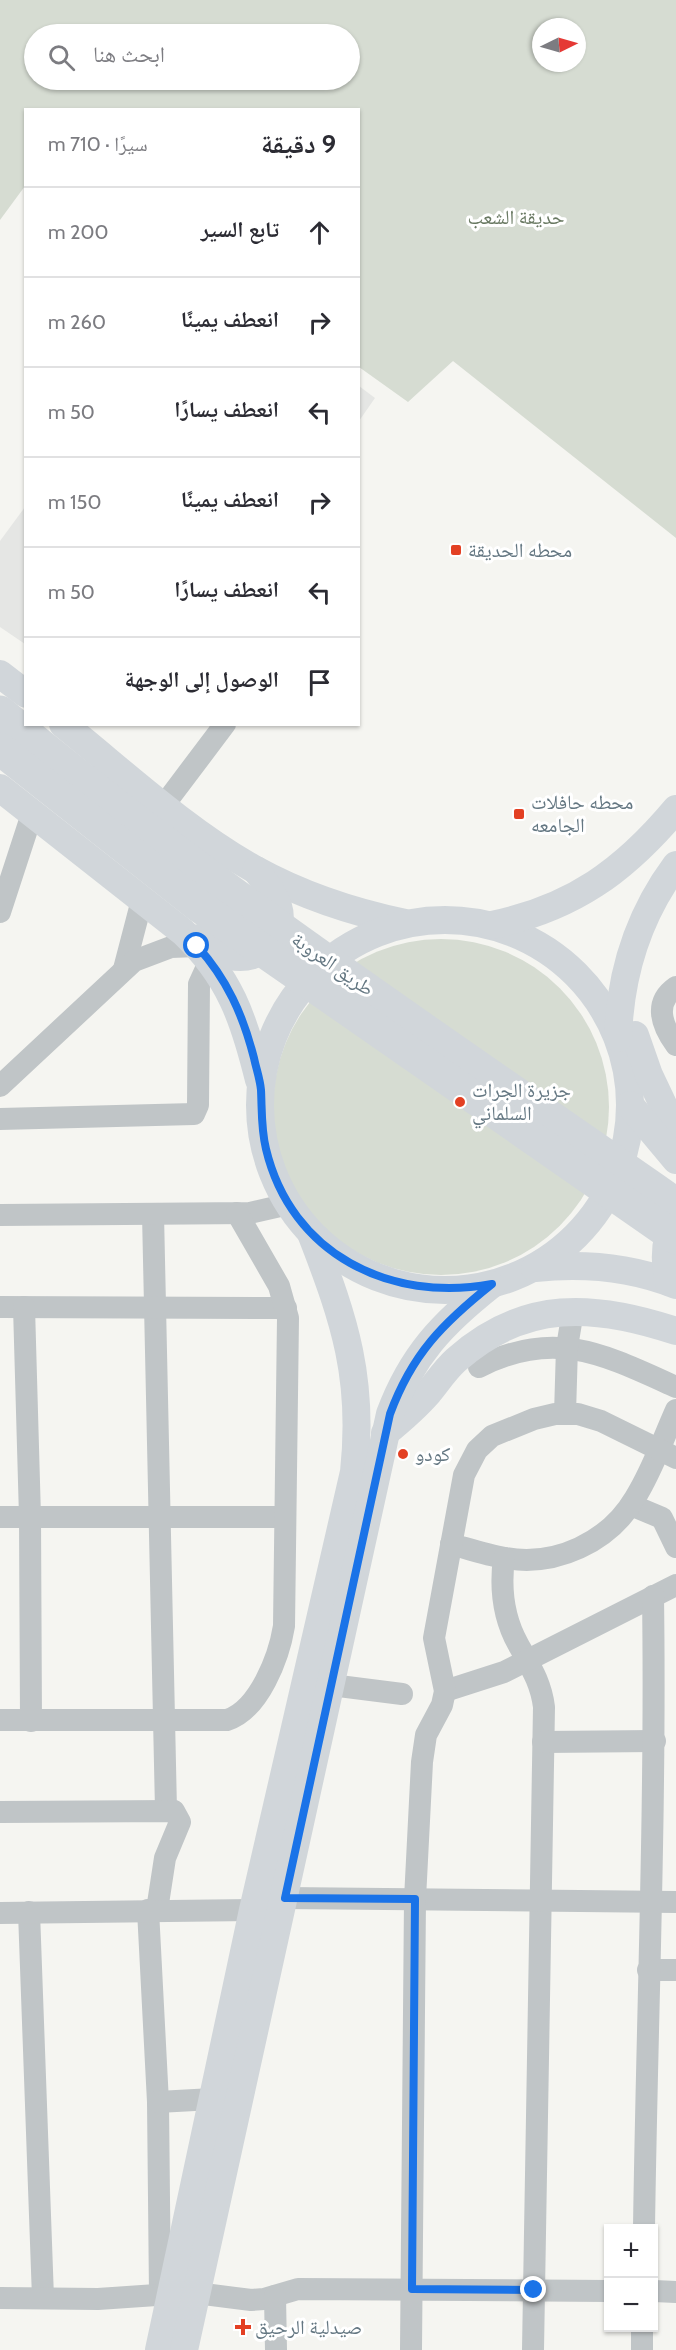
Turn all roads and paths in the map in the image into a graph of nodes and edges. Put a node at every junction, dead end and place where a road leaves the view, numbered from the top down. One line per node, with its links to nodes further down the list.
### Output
1 (0, 674): 2 (main road)
2 (24, 692)
3 (0, 712): 13 (highway, طريق العروبة)
4 (65, 726): 8 (main road)
5 (223, 726): 8 (street)
6 (0, 749): 13 (highway, طريق العروبة)
7 (0, 788): 10 (main road)
8 (164, 805): 12 (main road)
9 (676, 809): 17 (main road)
10 (32, 814): 14 (main road); 15 (street)
11 (676, 865): 20 (main road)
12 (255, 869): 16 (main road); 18 (main road)
13 (199, 887): 31 (highway, طريق العروبة); 37 (highway, طريق العروبة)
14 (142, 900): 18 (main road); 19 (street)
15 (0, 912)
16 (405, 923): 17 (main road); 25 (main road)
17 (492, 925): 22 (main road)
18 (196, 946): 19 (street); 25 (main road); 27 (street)
19 (124, 969): 24 (street)
20 (625, 974): 22 (main road); 28 (main road)
21 (676, 987): 23 (street)
22 (618, 1040): 26 (main road)
23 (676, 1045)
24 (0, 1086)
25 (261, 1088): 30 (main road)
26 (630, 1105): 29 (main road); 38 (main road)
27 (0, 1119)
28 (676, 1132)
29 (676, 1160)
30 (289, 1203): 32 (street); 36 (main road)
31 (676, 1204)
32 (237, 1213): 33 (street); 44 (street)
33 (153, 1214): 34 (street); 43 (street)
34 (0, 1215)
35 (676, 1215): 40 (main road)
36 (310, 1231): 39 (main road); 81 (main road)
37 (676, 1238)
38 (533, 1268): 39 (main road); 40 (main road)
39 (492, 1284): 52 (main road)
40 (672, 1284)
41 (0, 1307): 42 (street)
42 (24, 1307): 43 (street); 56 (street)
43 (155, 1308): 44 (street); 57 (street)
44 (286, 1308): 58 (street)
45 (573, 1311): 46 (main road); 47 (street); 52 (main road)
46 (676, 1331)
47 (567, 1347): 48 (street); 49 (street); 51 (street)
48 (479, 1367)
49 (676, 1387)
50 (676, 1410): 53 (street)
51 (566, 1414): 53 (street); 59 (street)
52 (385, 1433): 65 (main road)
53 (667, 1453): 54 (street)
54 (631, 1505): 60 (street); 61 (street)
55 (0, 1517): 56 (street)
56 (30, 1517): 57 (street); 69 (street)
57 (159, 1517): 58 (street); 70 (street)
58 (285, 1517): 70 (street)
59 (451, 1544): 61 (street); 66 (street)
60 (676, 1547)
61 (504, 1558): 64 (street)
62 (676, 1585): 63 (street)
63 (653, 1596): 64 (street); 71 (street)
64 (528, 1659): 66 (street); 72 (street)
65 (332, 1684): 67 (street); 75 (main road)
66 (445, 1691): 76 (street)
67 (402, 1694)
68 (0, 1720): 69 (street)
69 (31, 1721): 70 (street)
70 (164, 1722): 73 (street)
71 (655, 1741): 72 (street); 78 (street)
72 (543, 1742): 77 (street)
73 (166, 1810): 74 (street); 80 (street)
74 (0, 1812)
75 (285, 1898): 76 (street); 94 (main road)
76 (415, 1899): 77 (street); 89 (street)
77 (539, 1901): 78 (street); 90 (street)
78 (650, 1902): 79 (street); 84 (street)
79 (676, 1902)
80 (153, 1910): 81 (street); 83 (street); 87 (street)
81 (253, 1910): 86 (main road)
82 (0, 1912): 83 (street)
83 (29, 1912): 97 (street)
84 (648, 1970): 85 (street); 88 (street)
85 (676, 1970)
86 (213, 2099): 87 (street); 94 (main road)
87 (158, 2102): 94 (street)
88 (644, 2224)
89 (412, 2289): 90 (street); 95 (street); 102 (street)
90 (534, 2290): 91 (street); 103 (street)
91 (604, 2291)
92 (658, 2291): 93 (street)
93 (676, 2292)
94 (176, 2294): 95 (street); 97 (street); 99 (main road); 100 (main road)
95 (276, 2296): 101 (street)
96 (0, 2298): 97 (street)
97 (43, 2298)
98 (642, 2332): 104 (street)
99 (159, 2350)
100 (183, 2350)
101 (276, 2350)
102 (411, 2350)
103 (533, 2350)
104 (642, 2350)

